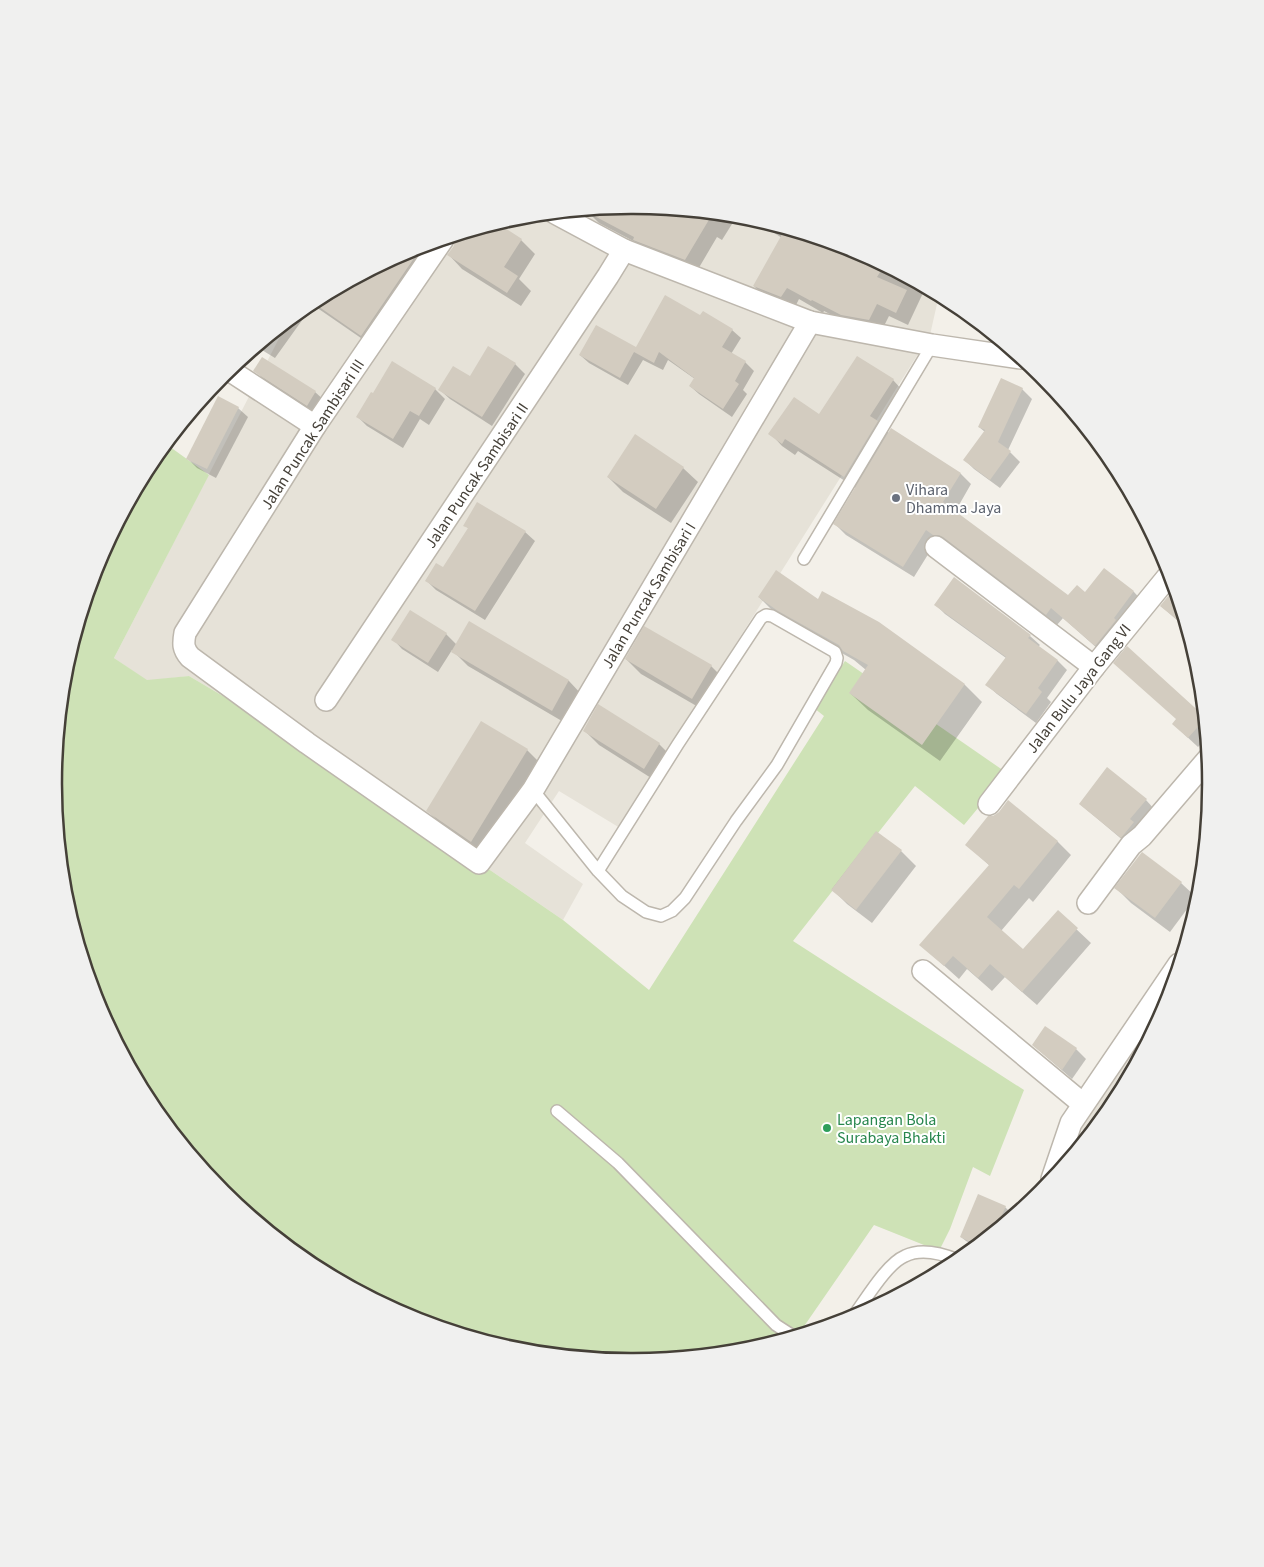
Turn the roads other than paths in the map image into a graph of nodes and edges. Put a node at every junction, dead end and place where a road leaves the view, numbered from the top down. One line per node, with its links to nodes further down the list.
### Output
1 (566, 218): 3 (street)
2 (438, 248): 8 (street, Jalan Puncak Sambisari III)
3 (624, 250): 4 (street); 13 (street, Jalan Puncak Sambisari II)
4 (810, 322): 5 (street); 15 (street, Jalan Puncak Sambisari I)
5 (932, 345): 6 (street); 10 (lane)
6 (1008, 356)
7 (236, 375): 8 (street)
8 (315, 426): 17 (street, Jalan Puncak Sambisari III)
9 (936, 548): 12 (street)
10 (804, 559)
11 (1164, 581): 12 (street, Jalan Bulu Jaya Gang VI)
12 (1094, 667): 16 (street, Jalan Bulu Jaya Gang VI)
13 (326, 700)
14 (1201, 767): 19 (street)
15 (533, 790): 17 (street, Jalan Puncak Sambisari I); 18 (lane)
16 (989, 804)
17 (479, 863)
18 (598, 871): 18 (lane)
19 (1088, 903)
20 (923, 971): 22 (street)
21 (1163, 987): 22 (street)
22 (1084, 1104): 24 (street)
23 (557, 1111): 27 (lane)
24 (1058, 1161)
25 (949, 1257): 26 (lane)
26 (862, 1304)
27 (786, 1332)

